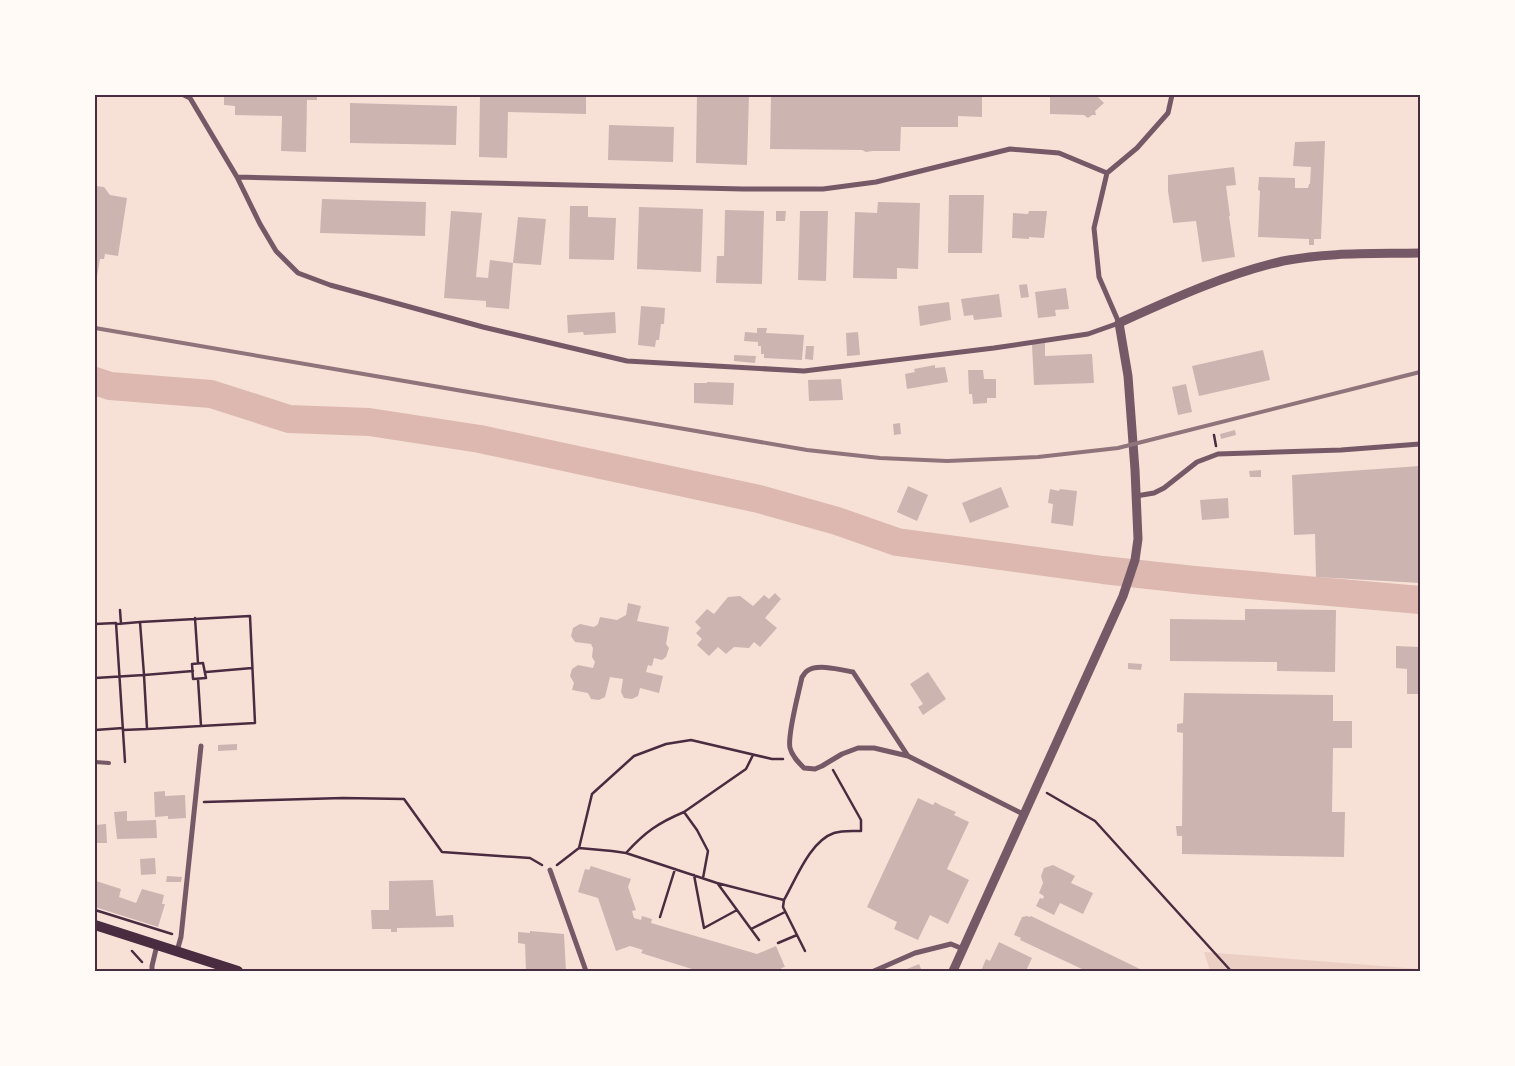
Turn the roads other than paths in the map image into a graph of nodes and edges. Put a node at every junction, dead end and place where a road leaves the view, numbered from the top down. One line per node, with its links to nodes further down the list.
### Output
1 (184, 95): 4 (street)
2 (1172, 95): 3 (street)
3 (1107, 173): 4 (street); 6 (street)
4 (237, 177): 6 (street)
5 (1420, 253): 6 (street)
6 (1119, 323): 8 (street)
7 (1420, 444): 8 (street)
8 (1136, 496): 13 (street)
9 (201, 746): 18 (street)
10 (908, 756): 10 (street); 13 (street)
11 (95, 762): 12 (lane)
12 (109, 764)
13 (1025, 814): 17 (street)
14 (550, 870): 21 (street)
15 (95, 925): 16 (main road)
16 (158, 945): 18 (main road); 19 (street)
17 (964, 949): 22 (street); 23 (street)
18 (177, 952): 20 (main road)
19 (152, 971)
20 (238, 971)
21 (586, 971)
22 (874, 971)
23 (953, 971)

